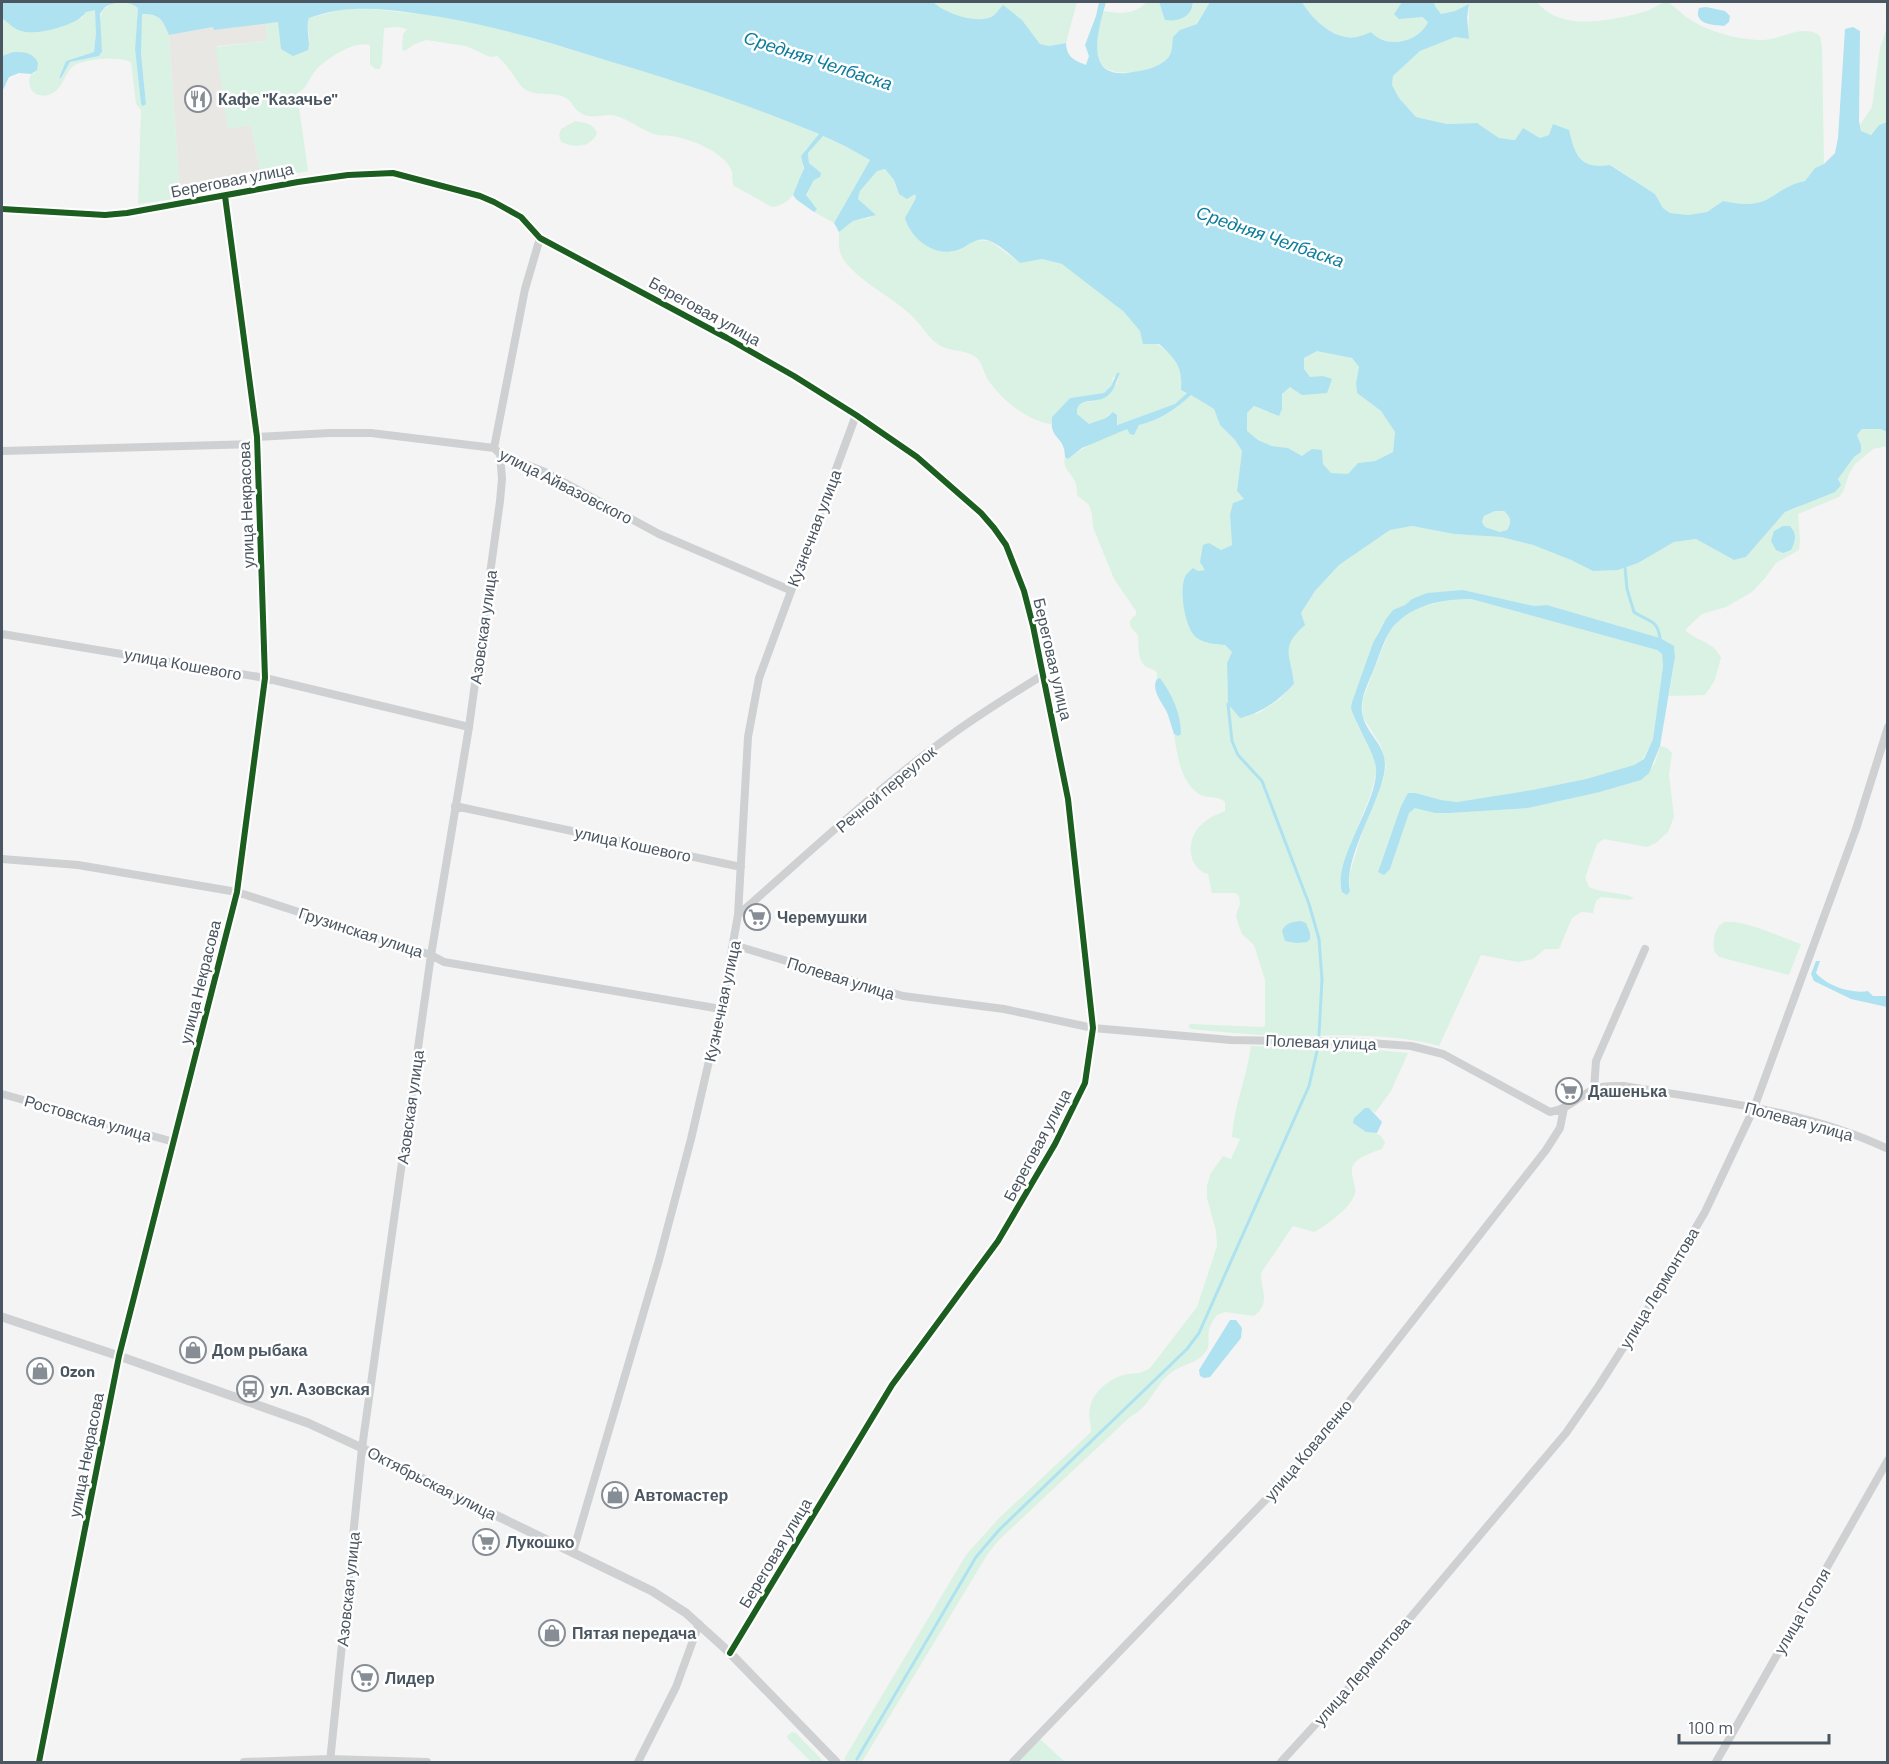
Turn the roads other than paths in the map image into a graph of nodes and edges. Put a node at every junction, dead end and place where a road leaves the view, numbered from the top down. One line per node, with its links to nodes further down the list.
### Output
1 (225, 196): 2 (street, Береговая улица); 3 (street, Береговая улица); 5 (street, улица Некрасова)
2 (2, 209)
3 (540, 238): 4 (street, Береговая улица); 6 (street, Азовская улица)
4 (856, 415): 8 (street, Кузнечная улица); 10 (street, Береговая улица)
5 (257, 441): 6 (street, улица Айвазовского); 7 (street, улица Айвазовского); 11 (street, улица Некрасова)
6 (497, 451): 8 (street, улица Айвазовского); 12 (street, Азовская улица)
7 (2, 452)
8 (790, 590): 16 (street, Кузнечная улица)
9 (2, 634): 11 (street, улица Кошевого)
10 (1043, 675): 18 (street, Речной переулок); 23 (street, Береговая улица)
11 (265, 678): 12 (street, улица Кошевого); 17 (street, улица Некрасова)
12 (469, 727): 14 (street, Азовская улица)
13 (1887, 727): 27 (street, улица Лермонтова)
14 (455, 806): 16 (street, улица Кошевого); 21 (street, Азовская улица)
15 (2, 859): 17 (street, Грузинская улица)
16 (741, 867): 18 (street, Кузнечная улица)
17 (237, 892): 21 (street, Грузинская улица); 28 (street, улица Некрасова)
18 (738, 915): 19 (street, Кузнечная улица)
19 (734, 945): 22 (street, Кузнечная улица); 23 (street, Полевая улица)
20 (1645, 949): 24 (street)
21 (431, 955): 22 (street, Грузинская улица); 32 (street, Азовская улица)
22 (721, 1009): 34 (street, Кузнечная улица)
23 (1093, 1028): 26 (street, Полевая улица); 36 (street, Береговая улица)
24 (1594, 1089): 26 (street, Полевая улица); 27 (street, Полевая улица)
25 (2, 1094): 28 (street, Ростовская улица)
26 (1564, 1108): 43 (street, улица Коваленко)
27 (1754, 1108): 29 (street, Полевая улица); 44 (street, улица Лермонтова)
28 (174, 1142): 31 (street, улица Некрасова)
29 (1887, 1149)
30 (2, 1317): 31 (street, Октябрьская улица)
31 (119, 1356): 32 (street, Октябрьская улица); 38 (street, улица Некрасова)
32 (362, 1448): 34 (street, Октябрьская улица); 37 (street, Азовская улица)
33 (1887, 1460): 45 (street, улица Гоголя)
34 (573, 1552): 35 (street, Октябрьская улица)
35 (699, 1624): 36 (street, Октябрьская улица); 41 (street)
36 (730, 1653): 42 (street, Октябрьская улица)
37 (330, 1761): 39 (street); 40 (street)
38 (39, 1762)
39 (244, 1762)
40 (427, 1762)
41 (638, 1762)
42 (836, 1762)
43 (1013, 1762)
44 (1281, 1762)
45 (1716, 1762)

